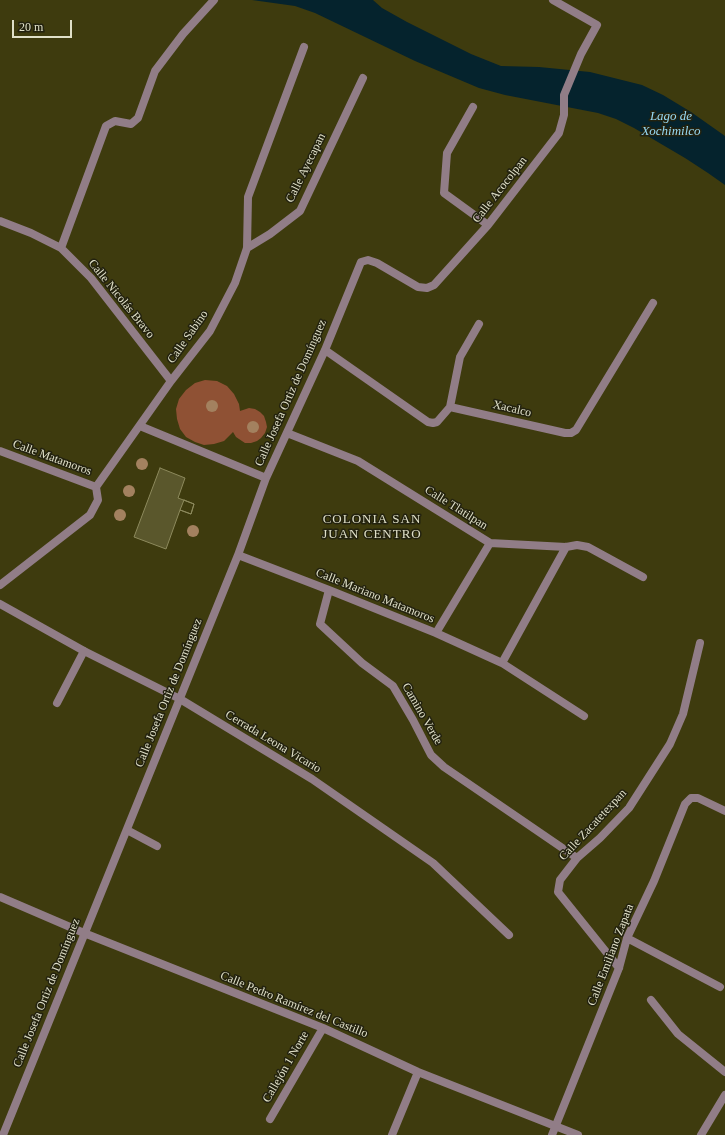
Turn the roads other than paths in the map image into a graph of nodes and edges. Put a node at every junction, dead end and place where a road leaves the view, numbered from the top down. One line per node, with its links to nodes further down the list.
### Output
1 (214, 0): 8 (street)
2 (553, 0): 7 (street, Calle Acocolpan)
3 (304, 47): 9 (street, Calle Sabino)
4 (363, 78): 9 (street, Calle Ayecapan)
5 (473, 107): 7 (street)
6 (0, 220): 8 (street, Calle Nicolás Bravo)
7 (488, 226): 10 (street, Calle Acocolpan)
8 (62, 248): 14 (street, Calle Nicolás Bravo)
9 (247, 248): 14 (street, Calle Sabino)
10 (362, 262): 13 (street, Calle Josefa Ortiz de Domínguez)
11 (653, 303): 15 (street, Xacalco)
12 (479, 324): 15 (street)
13 (325, 350): 15 (street); 17 (street, Calle Josefa Ortiz de Domínguez)
14 (171, 381): 16 (street, Calle Sabino)
15 (450, 407)
16 (140, 426): 19 (street); 20 (street, Calle Sabino)
17 (287, 433): 19 (street, Calle Josefa Ortiz de Domínguez); 21 (street, Calle Tlatilpan)
18 (0, 451): 20 (street, Calle Matamoros)
19 (266, 478): 23 (street, Calle Josefa Ortiz de Domínguez)
20 (96, 487): 25 (street)
21 (490, 543): 22 (street, Calle Tlatilpan); 28 (street)
22 (566, 546): 24 (street, Calle Tlatilpan); 31 (street)
23 (238, 555): 26 (street, Calle Mariano Matamoros); 32 (street, Calle Josefa Ortiz de Domínguez)
24 (643, 577)
25 (0, 585)
26 (329, 590): 28 (street, Calle Mariano Matamoros); 38 (street, Camino Verde)
27 (0, 604): 30 (street, Cerrada Leona Vicario)
28 (436, 634): 31 (street, Calle Mariano Matamoros)
29 (700, 642): 38 (street, Calle Zacatetexpan)
30 (84, 651): 32 (street, Cerrada Leona Vicario); 33 (street)
31 (502, 663): 34 (street, Calle Mariano Matamoros)
32 (180, 699): 36 (street, Calle Josefa Ortiz de Domínguez); 41 (street, Cerrada Leona Vicario)
33 (57, 703)
34 (584, 716)
35 (725, 811): 42 (street, Calle Emiliano Zapata)
36 (127, 830): 37 (street); 40 (street, Calle Josefa Ortiz de Domínguez)
37 (157, 846)
38 (577, 858): 43 (street, Calle Zacatetexpan)
39 (0, 898): 40 (street, Calle Pedro Ramírez del Castillo)
40 (84, 933): 46 (street, Calle Pedro Ramírez del Castillo); 52 (street, Calle Josefa Ortiz de Domínguez)
41 (509, 935)
42 (627, 938): 43 (street, Calle Emiliano Zapata); 44 (street)
43 (619, 968): 51 (street, Calle Emiliano Zapata)
44 (720, 987)
45 (651, 1000): 47 (street)
46 (323, 1028): 48 (street, Calle Pedro Ramírez del Castillo); 50 (street, Callejón 1 Norte)
47 (724, 1070)
48 (418, 1072): 51 (street, Calle Pedro Ramírez del Castillo); 53 (street)
49 (725, 1095): 56 (street)
50 (270, 1119)
51 (556, 1125): 54 (street, Calle Emiliano Zapata); 55 (street, Calle Pedro Ramírez del Castillo)
52 (3, 1135)
53 (392, 1135)
54 (552, 1135)
55 (578, 1135)
56 (701, 1135)

